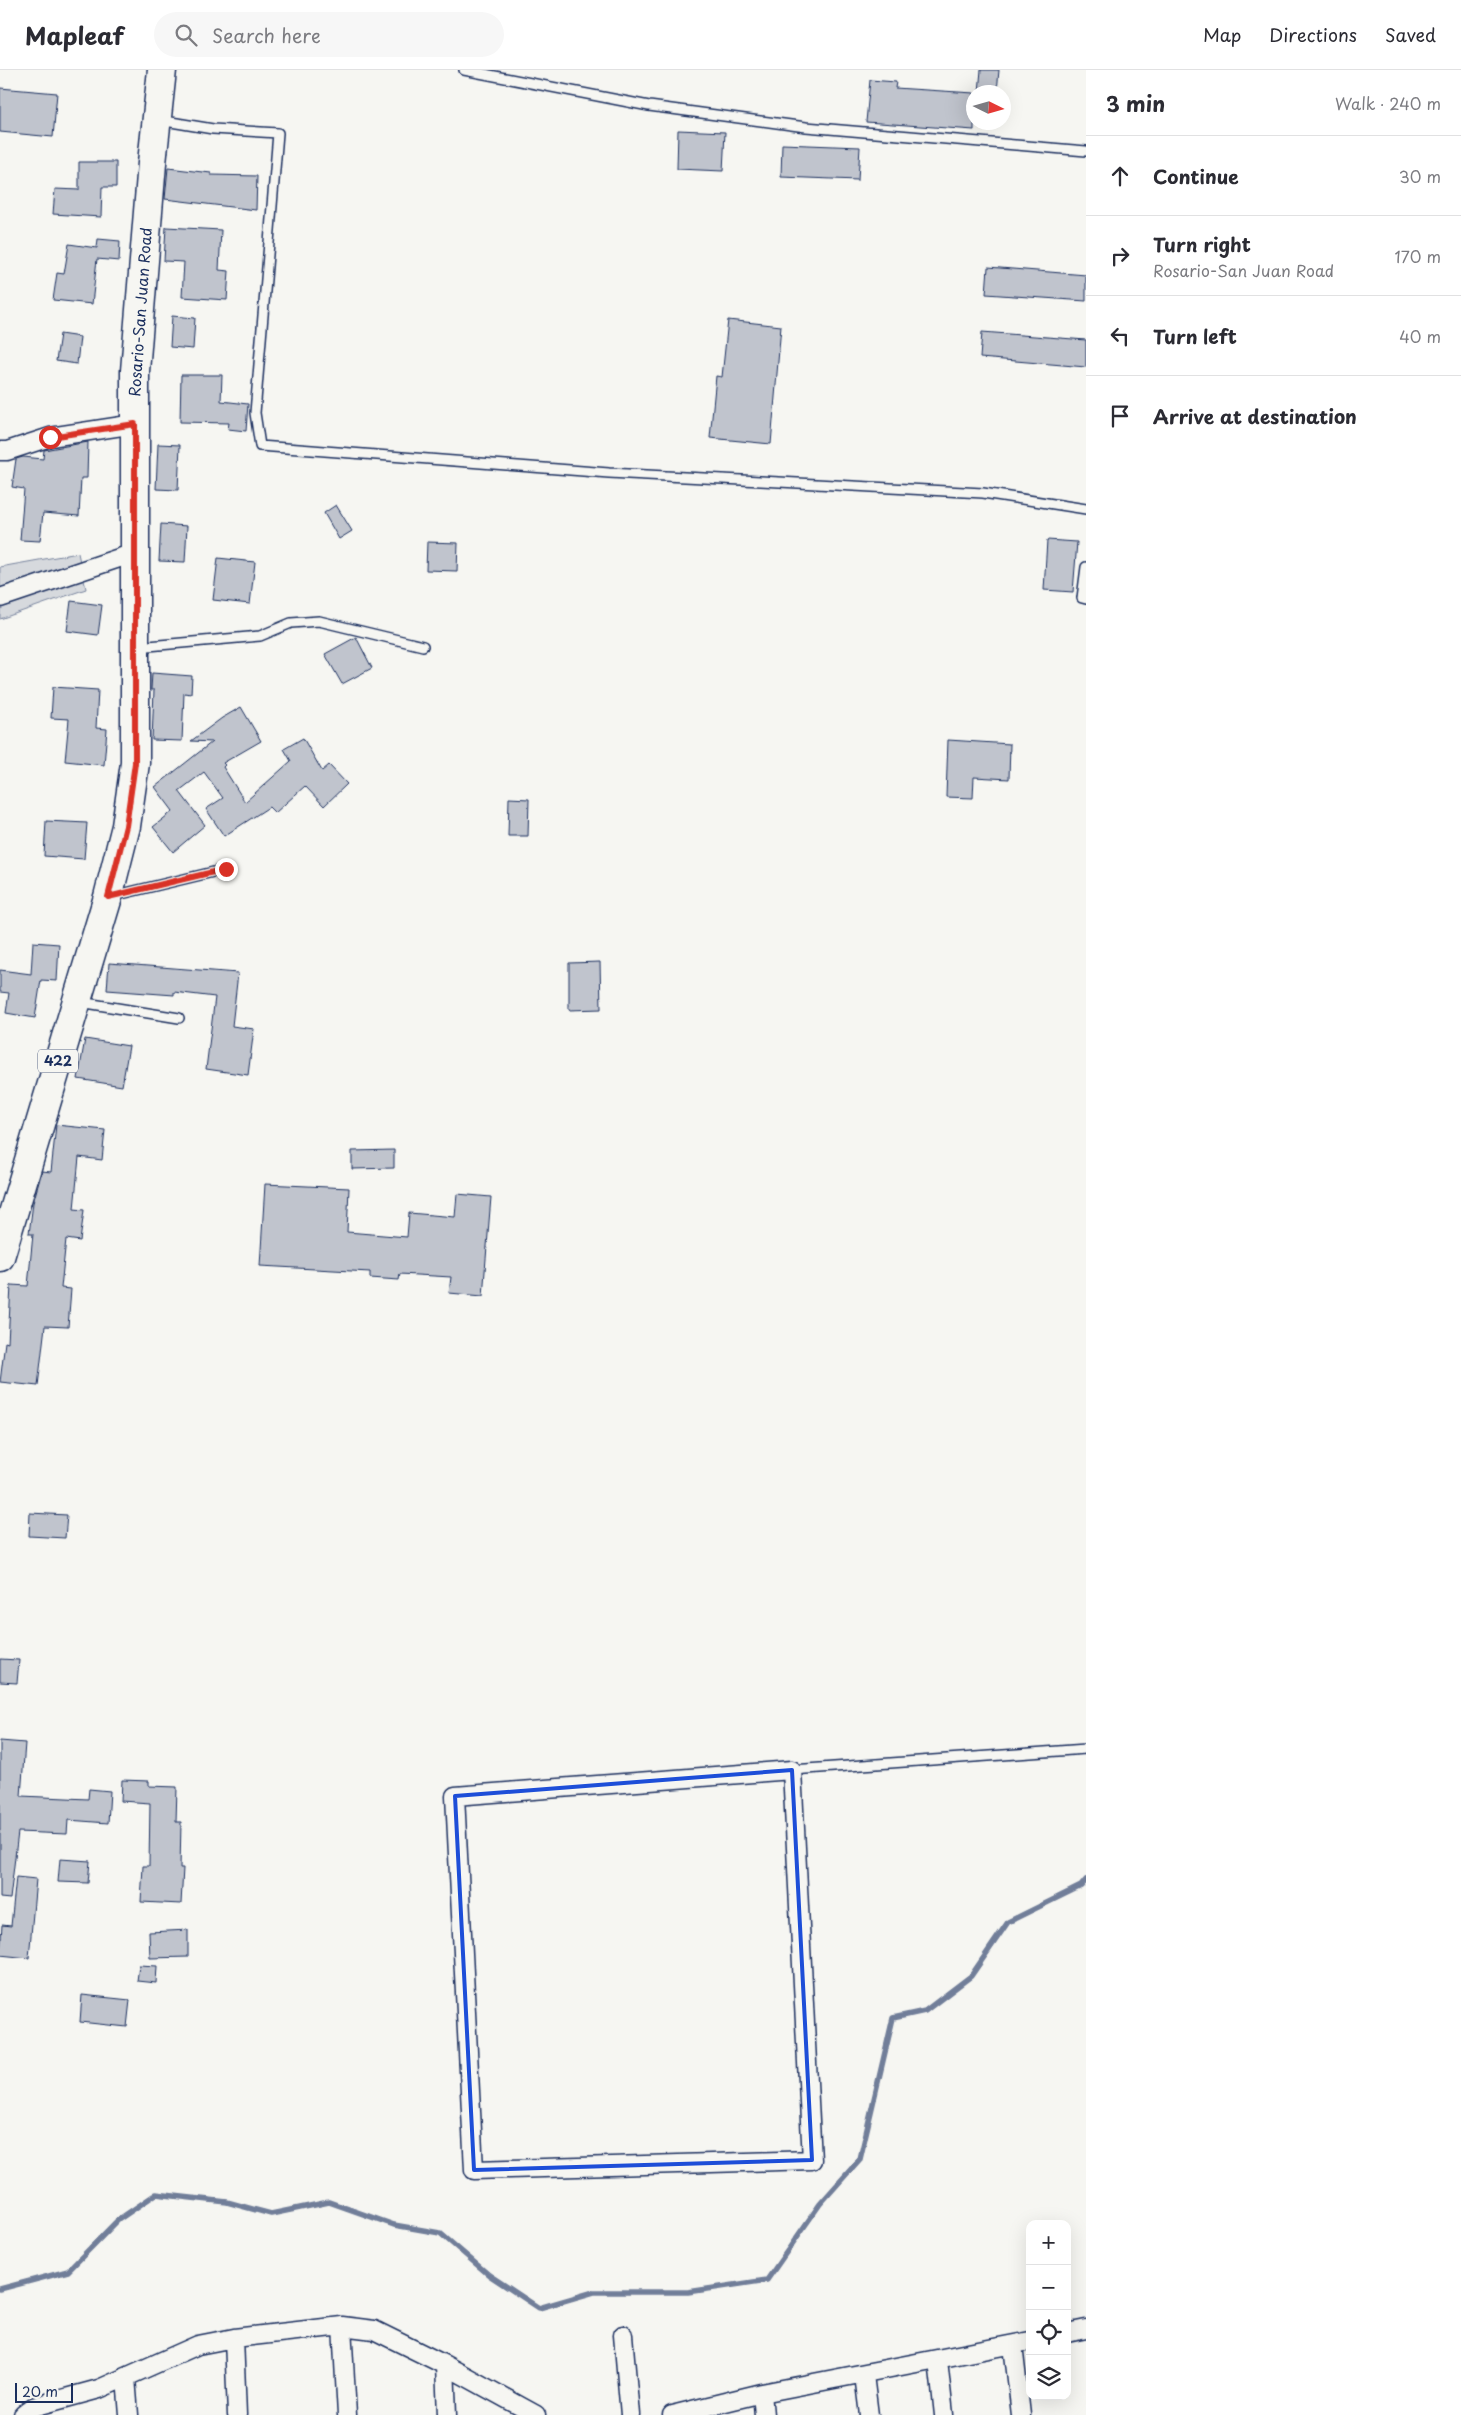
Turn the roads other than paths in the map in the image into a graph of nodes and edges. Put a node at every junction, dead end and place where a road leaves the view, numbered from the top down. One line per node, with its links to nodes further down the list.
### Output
1 (162, 70): 3 (main road, Rosario-San Juan Road / 422)
2 (464, 70): 4 (lane)
3 (157, 120): 5 (main road, Rosario-San Juan Road / 422); 7 (lane)
4 (1086, 151)
5 (135, 424): 6 (street); 8 (main road, Rosario-San Juan Road / 422)
6 (0, 451)
7 (1086, 509)
8 (134, 553): 10 (street); 13 (main road, Rosario-San Juan Road / 422)
9 (1086, 568): 11 (lane)
10 (0, 598)
11 (1086, 599)
12 (423, 646): 13 (lane)
13 (134, 648): 15 (main road, Rosario-San Juan Road / 422)
14 (226, 869): 15 (lane)
15 (108, 897): 16 (main road, Rosario-San Juan Road / 422)
16 (75, 1001): 17 (lane); 18 (main road, Rosario-San Juan Road / 422)
17 (179, 1018)
18 (0, 1257)
19 (1086, 1749): 20 (lane)
20 (792, 1770): 20 (street)
21 (342, 2326): 25 (street); 29 (street); 36 (street)
22 (1086, 2330): 23 (street)
23 (1071, 2332)
24 (623, 2335): 39 (street)
25 (234, 2338): 31 (street); 35 (street)
26 (1026, 2342): 27 (street)
27 (1012, 2345): 28 (street); 44 (street)
28 (938, 2360): 30 (street); 43 (street)
29 (445, 2365): 37 (street); 38 (street)
30 (864, 2375): 32 (street); 42 (street)
31 (126, 2378): 33 (street); 34 (street)
32 (762, 2393): 40 (street); 41 (street)
33 (23, 2415)
34 (128, 2415)
35 (237, 2415)
36 (347, 2415)
37 (447, 2415)
38 (536, 2415)
39 (630, 2415)
40 (672, 2415)
41 (764, 2415)
42 (869, 2415)
43 (944, 2415)
44 (1021, 2415)

